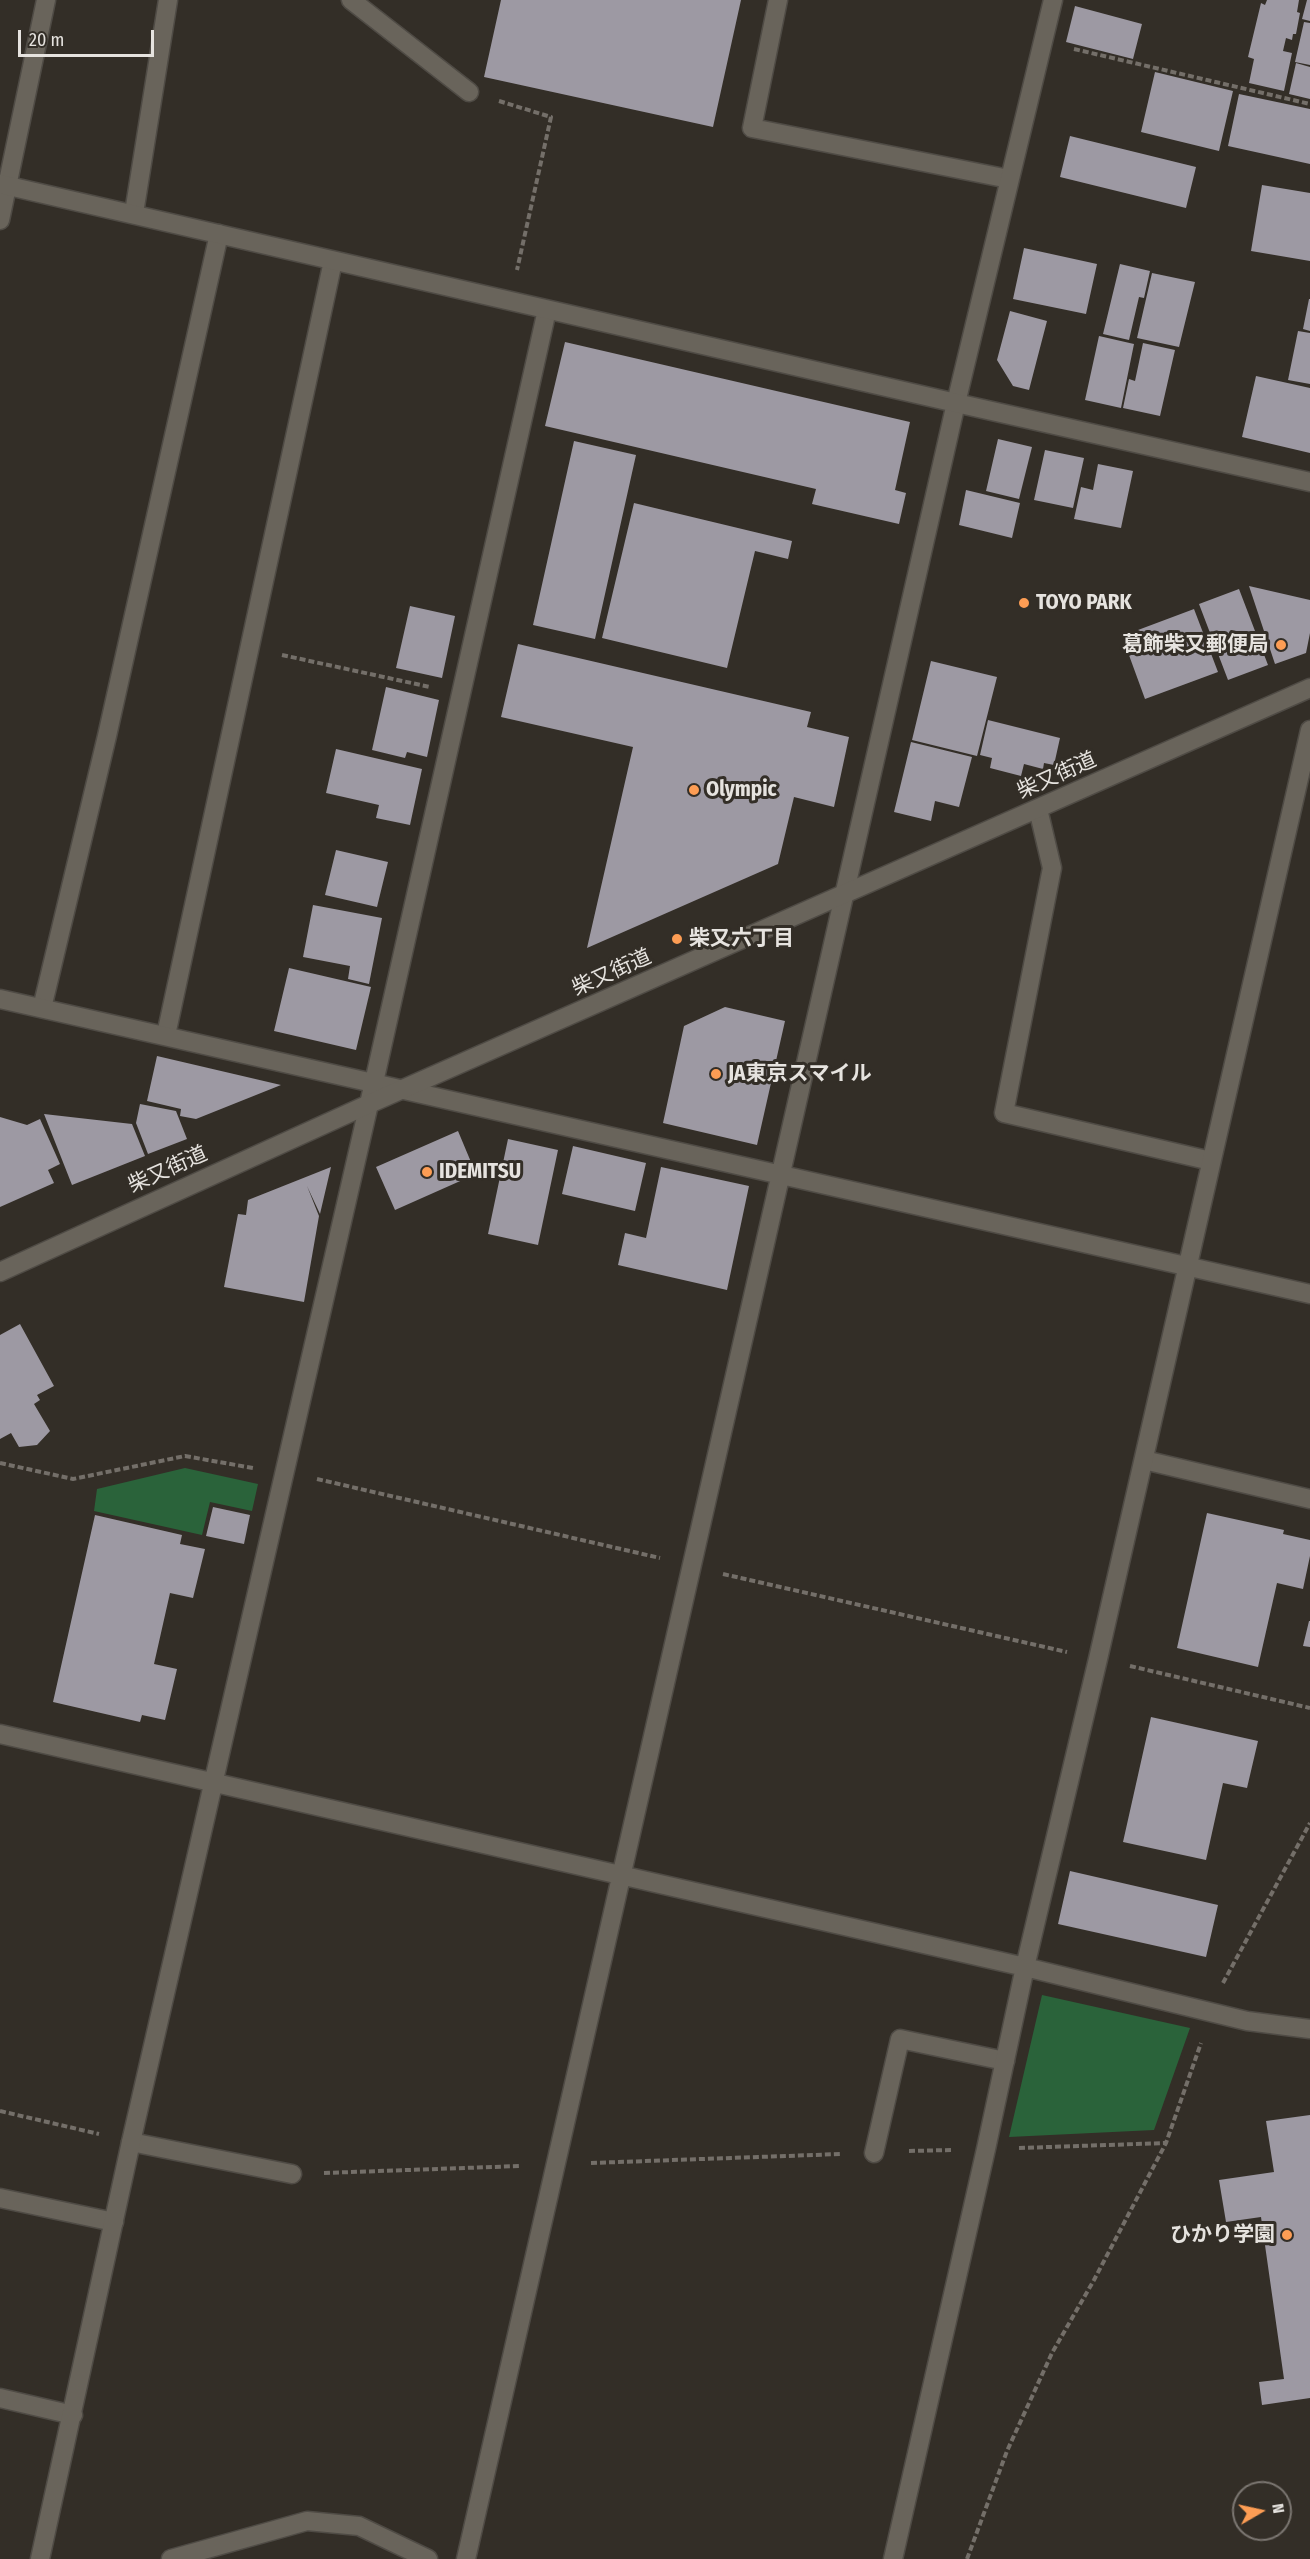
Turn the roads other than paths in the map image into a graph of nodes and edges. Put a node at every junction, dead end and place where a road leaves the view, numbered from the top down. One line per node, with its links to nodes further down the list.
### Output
1 (46, 0): 8 (street)
2 (168, 0): 9 (street)
3 (351, 0): 6 (street)
4 (778, 0): 7 (street)
5 (1053, 0): 7 (street)
6 (470, 92)
7 (1010, 179): 14 (street)
8 (4, 185): 9 (street); 10 (street)
9 (134, 213): 11 (street)
10 (0, 220)
11 (219, 234): 12 (street); 21 (street)
12 (333, 261): 13 (street); 22 (street)
13 (547, 310): 14 (street); 23 (street)
14 (956, 404): 15 (street); 19 (street)
15 (1310, 482)
16 (1310, 688): 18 (street, 柴又街道)
17 (1310, 730): 26 (street)
18 (1038, 809): 19 (street, 柴又街道); 26 (street)
19 (844, 894): 24 (street, 柴又街道); 27 (street)
20 (0, 999): 21 (street)
21 (42, 1008): 22 (street)
22 (166, 1035): 23 (street)
23 (374, 1082): 24 (street); 25 (street)
24 (406, 1090): 25 (street, 柴又街道); 27 (street)
25 (369, 1104): 29 (street, 柴又街道); 34 (street)
26 (1211, 1161): 28 (street)
27 (781, 1173): 28 (street); 35 (street)
28 (1188, 1265): 30 (street); 31 (street)
29 (0, 1272)
30 (1310, 1294)
31 (1144, 1460): 32 (street); 36 (street)
32 (1310, 1499)
33 (0, 1734): 34 (street)
34 (213, 1781): 35 (street); 39 (street)
35 (621, 1875): 36 (street); 49 (street)
36 (1024, 1967): 37 (street); 38 (street)
37 (1310, 2029)
38 (1005, 2061): 40 (street); 50 (street)
39 (131, 2142): 41 (street); 43 (street)
40 (874, 2152)
41 (292, 2174)
42 (0, 2198): 43 (street)
43 (114, 2222): 45 (street)
44 (0, 2398): 45 (street)
45 (73, 2415): 46 (street)
46 (40, 2559)
47 (171, 2559): 48 (street)
48 (428, 2559)
49 (466, 2559)
50 (893, 2559)

